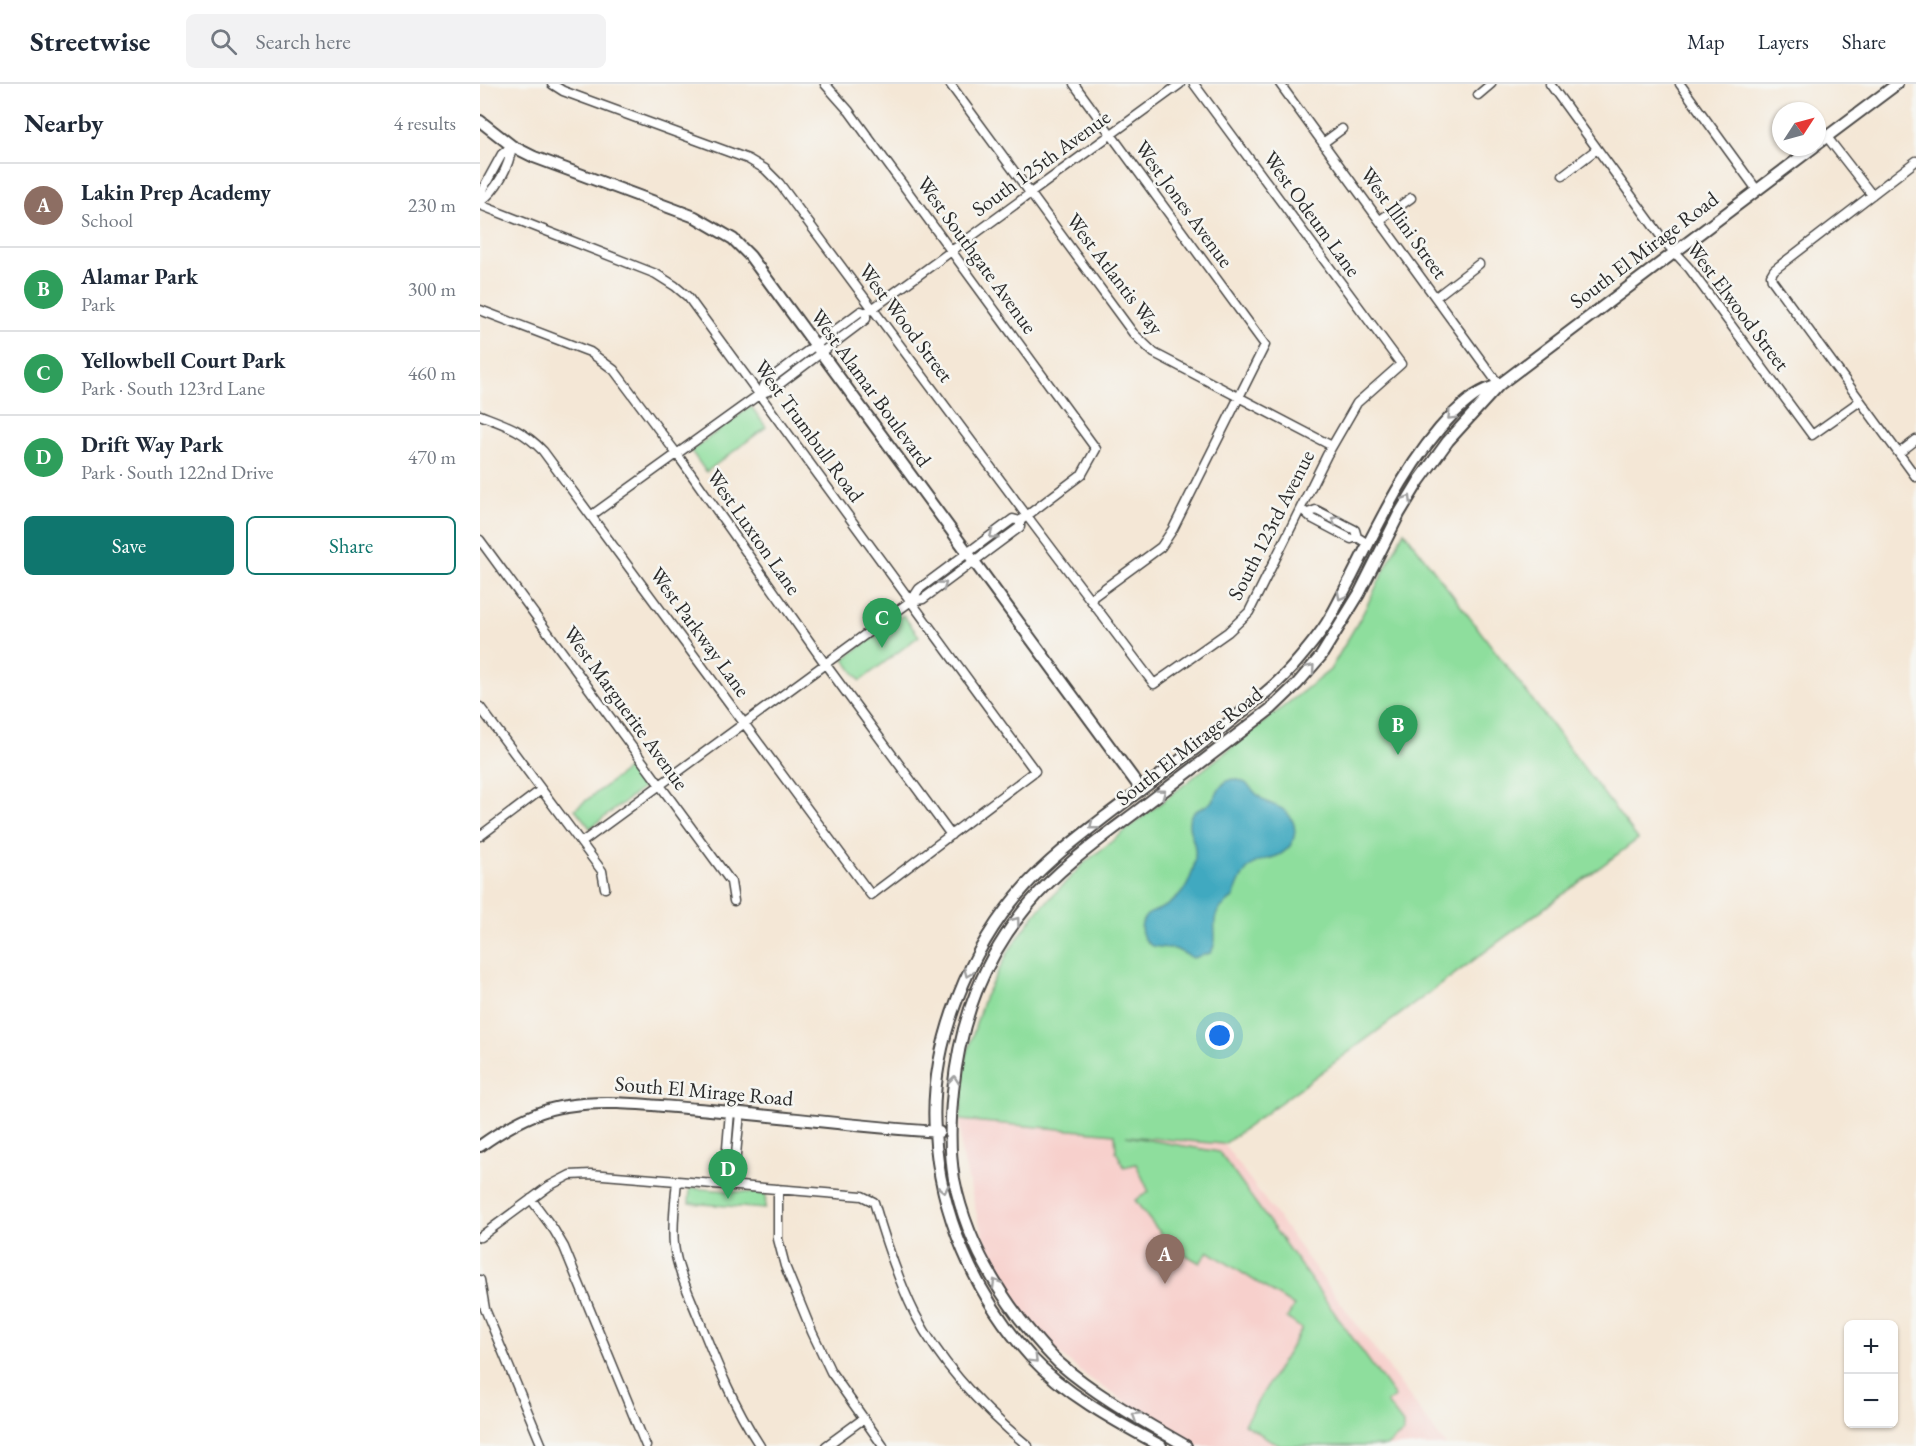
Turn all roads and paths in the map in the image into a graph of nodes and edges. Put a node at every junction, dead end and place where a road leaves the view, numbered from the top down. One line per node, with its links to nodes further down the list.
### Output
1 (552, 84): 35 (street, West Wood Street)
2 (825, 84): 30 (street, West Southgate Avenue)
3 (950, 84): 24 (street, West Atlantis Way)
4 (1074, 84): 15 (street, West Jones Avenue)
5 (1180, 84): 15 (street, South 125th Avenue)
6 (1194, 84): 37 (street, West Odeum Lane)
7 (1280, 84): 17 (street, West Illini Street)
8 (1491, 84): 12 (street)
9 (1550, 84): 19 (street, West Elwood Street)
10 (1680, 84): 23 (street)
11 (1898, 84): 16 (main road, South El Mirage Road)
12 (1478, 95)
13 (480, 121): 18 (main road, West Alamar Boulevard)
14 (1342, 129): 17 (street)
15 (1111, 134): 24 (street, South 125th Avenue); 40 (street, West Jones Avenue)
16 (1827, 137): 26 (street)
17 (1323, 143): 29 (street, West Illini Street)
18 (512, 146): 25 (street); 28 (street); 36 (main road, West Alamar Boulevard)
19 (1597, 149): 22 (street); 31 (street, West Elwood Street)
20 (1802, 156): 23 (main road, South El Mirage Road)
21 (1916, 161): 26 (street)
22 (1563, 175)
23 (1757, 190): 31 (main road, South El Mirage Road)
24 (1031, 192): 30 (street, South 125th Avenue); 40 (street, West Atlantis Way)
25 (480, 194)
26 (1872, 195): 41 (street)
27 (1411, 198): 29 (street)
28 (480, 204): 39 (street, West Trumbull Road)
29 (1380, 220): 33 (street, West Illini Street)
30 (952, 250): 35 (street, South 125th Avenue); 50 (street, West Southgate Avenue)
31 (1675, 251): 38 (main road, South El Mirage Road); 41 (street, West Elwood Street)
32 (1479, 264): 33 (street)
33 (1436, 297): 38 (street, West Illini Street)
34 (480, 310): 46 (street, West Luxton Lane)
35 (869, 311): 36 (street, South 125th Avenue); 50 (street, West Wood Street)
36 (818, 348): 39 (street, South 125th Avenue); 53 (main road, West Alamar Boulevard)
37 (1401, 364): 44 (street, South 123rd Avenue)
38 (1499, 385): 52 (main road, South El Mirage Road, one-way to 52); 70 (main road, South El Mirage Road, one-way to 38)
39 (760, 394): 46 (street, South 125th Avenue); 55 (street, West Trumbull Road)
40 (1239, 397): 44 (street, West Atlantis Way); 54 (street)
41 (1860, 401): 45 (street)
42 (480, 415): 49 (street, West Parkway Lane)
43 (1916, 440): 45 (street)
44 (1332, 446): 48 (street, South 123rd Avenue)
45 (1899, 453): 47 (street)
46 (677, 454): 49 (street, South 125th Avenue); 56 (street, West Luxton Lane)
47 (1916, 477)
48 (1304, 511): 52 (street); 57 (street, South 123rd Avenue)
49 (591, 515): 59 (street, West Parkway Lane)
50 (1024, 519): 53 (street); 54 (street, West Wood Street)
51 (480, 540): 60 (street, West Marguerite Avenue)
52 (1368, 544): 61 (main road, South El Mirage Road, one-way to 61)
53 (970, 558): 55 (street); 61 (main road, West Alamar Boulevard)
54 (1090, 599): 57 (street, West Wood Street)
55 (911, 601): 56 (street); 63 (street, West Trumbull Road)
56 (826, 665): 59 (street); 63 (street, West Luxton Lane)
57 (1154, 684)
58 (480, 707): 62 (street)
59 (744, 723): 60 (street); 63 (street, West Parkway Lane)
60 (660, 785): 65 (street); 67 (street, West Marguerite Avenue)
61 (1141, 789): 69 (main road, South El Mirage Road, one-way to 69)
62 (541, 790): 64 (street); 65 (street)
63 (951, 835)
64 (480, 836)
65 (581, 843): 66 (street)
66 (605, 888)
67 (734, 901)
68 (735, 1112): 69 (main road, South El Mirage Road); 71 (main road, South El Mirage Road); 73 (street); 74 (street)
69 (934, 1131): 70 (main road, South El Mirage Road); 86 (main road, one-way to 86)
70 (950, 1132): 87 (main road, one-way to 70)
71 (480, 1146)
72 (677, 1181): 73 (street); 76 (street); 82 (street)
73 (724, 1185): 74 (street)
74 (734, 1186): 75 (street)
75 (778, 1189): 79 (street); 85 (street)
76 (531, 1199): 77 (street); 81 (street)
77 (480, 1237)
78 (480, 1280): 80 (street)
79 (863, 1419): 83 (street); 84 (street)
80 (542, 1446)
81 (646, 1446)
82 (760, 1446)
83 (826, 1446)
84 (883, 1446)
85 (1028, 1446)
86 (1161, 1446)
87 (1186, 1446)

